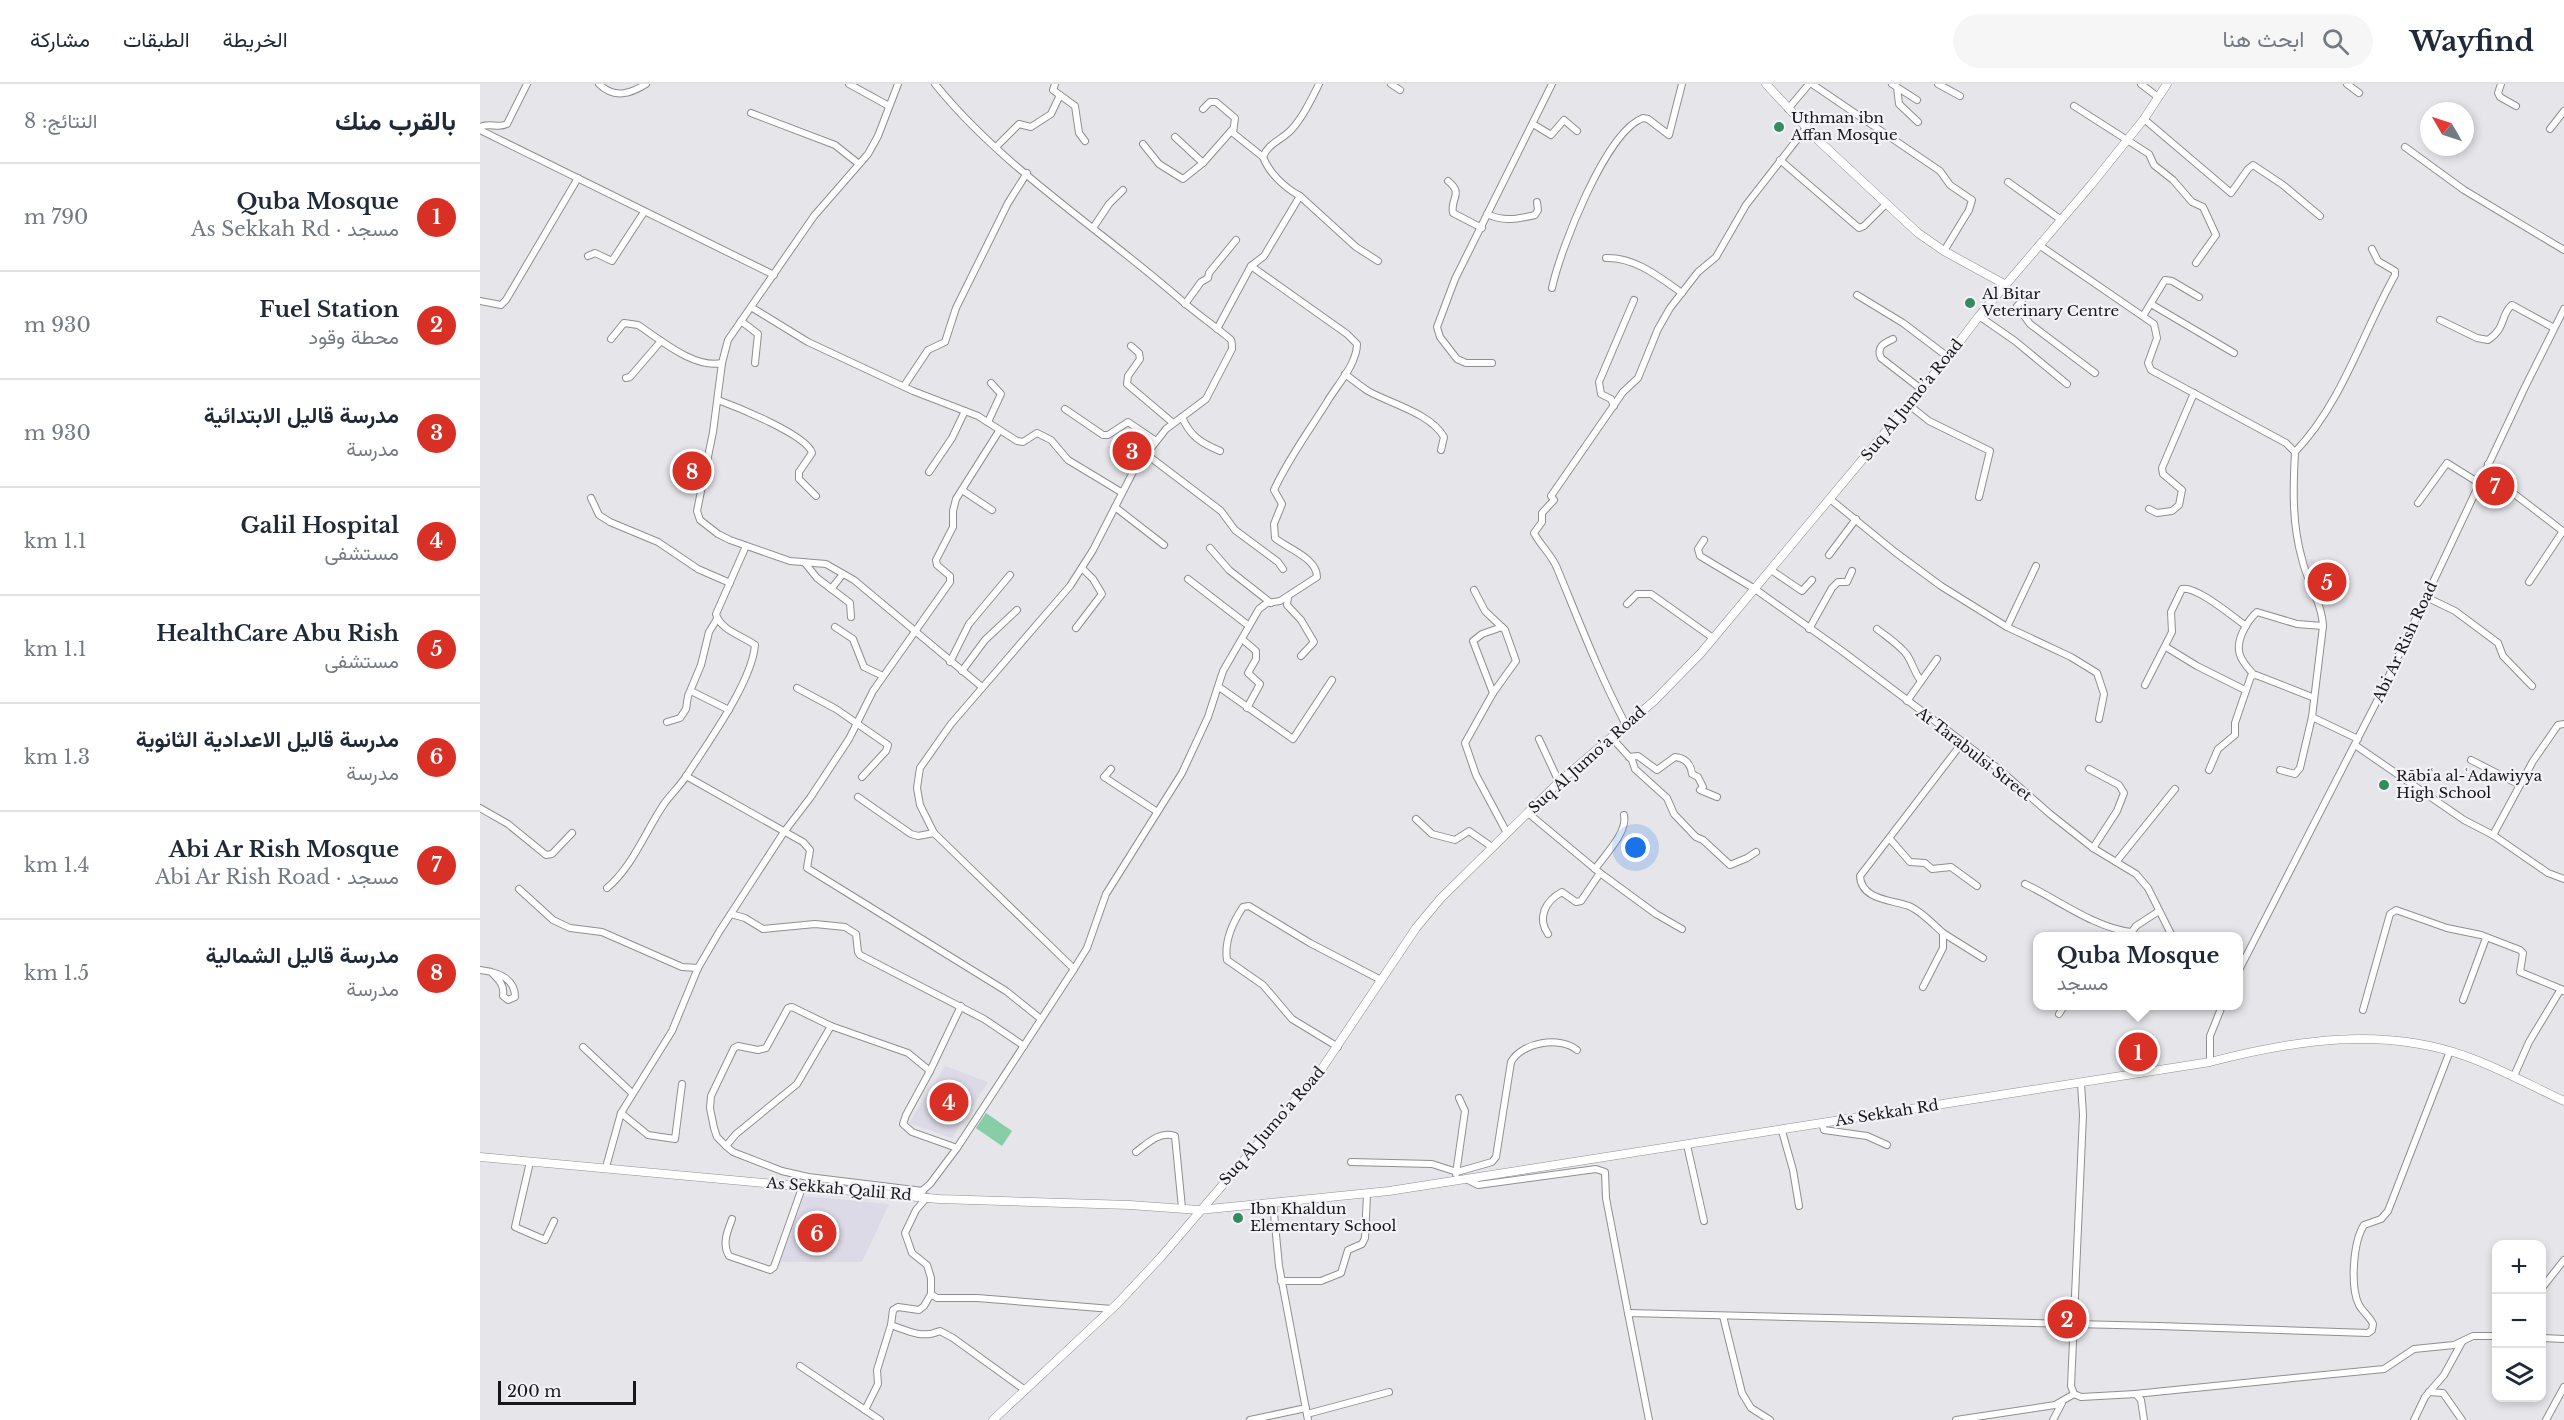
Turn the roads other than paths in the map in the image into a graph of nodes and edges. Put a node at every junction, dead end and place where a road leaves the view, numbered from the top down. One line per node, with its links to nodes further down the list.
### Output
1 (527, 84): 36 (street)
2 (599, 84): 3 (street)
3 (646, 84)
4 (849, 84): 26 (street)
5 (898, 84): 26 (street)
6 (935, 84): 45 (street)
7 (1055, 84): 22 (street)
8 (1319, 84): 47 (street)
9 (1391, 84): 20 (street)
10 (1552, 84): 35 (street)
11 (1682, 84): 77 (street)
12 (1767, 84): 30 (main road)
13 (1811, 84): 30 (street); 69 (street)
14 (1938, 84): 23 (street)
15 (2141, 84): 24 (street)
16 (2167, 84): 24 (main road, Suq Al Jumo’a Road)
17 (2347, 84): 21 (street)
18 (2501, 84): 28 (street)
19 (1894, 86): 25 (street); 34 (street)
20 (1400, 90)
21 (2359, 93)
22 (1060, 95): 43 (street); 45 (street)
23 (1960, 96)
24 (2158, 97): 33 (main road, Suq Al Jumo’a Road)
25 (1917, 100)
26 (889, 106): 50 (street)
27 (2074, 106): 42 (street)
28 (2516, 106)
29 (1203, 109): 39 (street)
30 (1788, 109): 37 (main road)
31 (2564, 111): 38 (street)
32 (751, 113): 50 (street)
33 (2144, 119): 42 (main road, Suq Al Jumo’a Road); 61 (street)
34 (1918, 122)
35 (1533, 124): 40 (street); 60 (street)
36 (480, 128): 52 (street)
37 (1806, 128): 48 (street); 58 (main road)
38 (2550, 129)
39 (1232, 130): 47 (street); 49 (street)
40 (1576, 131)
41 (1175, 137): 49 (street)
42 (2128, 139): 62 (main road, Suq Al Jumo’a Road); 73 (street)
43 (1085, 141)
44 (1143, 144): 49 (street)
45 (996, 147): 51 (street)
46 (2405, 147): 68 (street)
47 (1263, 156): 56 (street)
48 (1780, 160): 58 (street); 78 (street)
49 (1203, 163)
50 (860, 164): 75 (street)
51 (1027, 173): 63 (street); 107 (street)
52 (578, 178): 59 (street); 82 (street)
53 (1448, 181): 64 (street)
54 (2008, 182): 62 (street)
55 (1123, 190): 63 (street)
56 (1300, 196): 72 (street); 74 (street)
57 (1537, 202): 60 (street)
58 (1886, 204): 69 (main road)
59 (644, 212): 70 (street); 75 (street)
60 (1487, 213): 64 (street)
61 (2320, 216)
62 (2060, 219): 66 (main road, Suq Al Jumo’a Road)
63 (1093, 228): 83 (street)
64 (1482, 228): 101 (street)
65 (1236, 240): 83 (street)
66 (2039, 245): 76 (main road, Suq Al Jumo’a Road); 88 (street)
67 (2372, 249): 122 (street)
68 (2564, 250)
69 (1944, 251): 76 (main road)
70 (588, 256)
71 (1606, 258): 78 (street)
72 (1378, 261)
73 (2196, 263)
74 (1251, 266): 92 (street); 103 (street)
75 (774, 275): 85 (street)
76 (2005, 286): 87 (main road, Suq Al Jumo’a Road); 102 (street)
77 (1552, 288)
78 (1682, 293): 112 (street)
79 (1857, 295): 98 (street)
80 (2199, 297): 84 (street)
81 (1634, 300): 112 (street)
82 (480, 301)
83 (1185, 304): 92 (street)
84 (2151, 304): 88 (street); 97 (street)
85 (751, 307): 90 (street); 107 (street)
86 (2564, 309): 91 (street, Abi Ar Rish Road)
87 (1979, 316): 98 (main road, Suq Al Jumo’a Road); 106 (street)
88 (2144, 316): 109 (street)
89 (2440, 320): 91 (street)
90 (741, 321): 99 (street); 100 (street)
91 (2554, 328): 124 (street, Abi Ar Rish Road)
92 (1217, 330): 115 (street)
93 (611, 339): 95 (street)
94 (1893, 339): 108 (street)
95 (661, 341): 99 (street); 104 (street)
96 (1131, 346): 117 (street)
97 (2234, 353)
98 (1948, 357): 108 (main road, Suq Al Jumo’a Road)
99 (722, 363): 110 (street)
100 (755, 363)
101 (1492, 363)
102 (2095, 373)
103 (1345, 374): 120 (street); 159 (street)
104 (626, 378)
105 (991, 383): 116 (street)
106 (2067, 384)
107 (904, 386): 114 (street)
108 (1922, 389): 111 (main road, Suq Al Jumo’a Road)
109 (2194, 393): 122 (street); 135 (street)
110 (718, 400): 129 (street); 141 (street)
111 (1909, 405): 130 (street); 132 (main road, Suq Al Jumo’a Road)
112 (1614, 406): 204 (street)
113 (1065, 409): 119 (street)
114 (965, 411): 116 (street); 125 (street)
115 (1182, 417): 117 (street); 121 (street)
116 (988, 422): 118 (street)
117 (1173, 423): 119 (street)
118 (999, 431): 127 (street); 128 (street)
119 (1156, 441): 123 (street)
120 (1441, 450)
121 (1220, 451)
122 (2295, 452): 168 (street)
123 (1146, 454): 128 (street); 147 (street)
124 (2488, 464): 126 (street, Abi Ar Rish Road); 138 (street)
125 (929, 472)
126 (2479, 483): 133 (street); 160 (street, Abi Ar Rish Road)
127 (962, 490): 136 (street); 175 (street)
128 (1121, 492): 134 (street)
129 (816, 496)
130 (1979, 496)
131 (591, 498): 155 (street)
132 (1830, 499): 137 (street); 148 (main road, Suq Al Jumo’a Road)
133 (2418, 503)
134 (1115, 507): 140 (street); 146 (street)
135 (2149, 509)
136 (992, 510)
137 (1856, 519): 143 (street); 171 (street)
138 (2563, 532): 154 (street)
139 (1704, 540): 157 (street, At Tarabulsi Street)
140 (1164, 545)
141 (746, 546): 144 (street); 155 (street)
142 (1209, 548): 161 (street)
143 (1830, 555)
144 (805, 563): 150 (street); 156 (street)
145 (2036, 566): 171 (street)
146 (1082, 568): 172 (street); 190 (street)
147 (1283, 569)
148 (1771, 570): 153 (street); 157 (main road, Suq Al Jumo’a Road)
149 (1852, 571): 173 (street)
150 (843, 574): 156 (street); 175 (street)
151 (1010, 574): 181 (street)
152 (1188, 579): 166 (street)
153 (1812, 580)
154 (2529, 582)
155 (730, 583): 165 (street)
156 (831, 589): 164 (street)
157 (1755, 589): 173 (street, At Tarabulsi Street); 177 (main road, Suq Al Jumo’a Road)
158 (1474, 590): 170 (street)
159 (1288, 597): 161 (street); 179 (street)
160 (2426, 597): 188 (street); 207 (street, Abi Ar Rish Road)
161 (1271, 603): 166 (street)
162 (1627, 604): 177 (street)
163 (1017, 610): 182 (street)
164 (851, 617)
165 (717, 619): 193 (street); 198 (street)
166 (1249, 626): 176 (street)
167 (2246, 626): 168 (street); 178 (street); 183 (street)
168 (2323, 626): 195 (street)
169 (835, 627): 184 (street)
170 (1502, 627): 194 (street); 194 (street)
171 (2007, 627): 200 (street)
172 (1076, 628)
173 (1809, 629): 196 (street, At Tarabulsi Street)
174 (1877, 629): 186 (street)
175 (914, 631): 181 (street); 184 (street)
176 (1242, 639): 191 (street); 197 (street)
177 (1713, 639): 204 (main road, Suq Al Jumo’a Road)
178 (2166, 647): 187 (street); 192 (street)
179 (1301, 656)
180 (1937, 659): 186 (street)
181 (950, 662): 182 (street)
182 (962, 671): 190 (street)
183 (2254, 675): 192 (street); 195 (street)
184 (883, 676): 203 (street)
185 (1332, 680): 197 (street)
186 (1922, 681): 196 (street)
187 (2145, 685)
188 (2532, 686)
189 (797, 687): 203 (street)
190 (982, 687): 229 (street)
191 (1219, 687): 197 (street); 223 (street)
192 (2245, 690): 213 (street)
193 (690, 691): 198 (street); 201 (street)
194 (1493, 693): 230 (street)
195 (2313, 698): 199 (street)
196 (1907, 701): 208 (street, At Tarabulsi Street)
197 (1247, 708)
198 (729, 710): 215 (street)
199 (2312, 717): 207 (street); 214 (street)
200 (2099, 719)
201 (667, 722)
202 (2564, 724): 218 (street)
203 (858, 725): 216 (street); 227 (street)
204 (1626, 726): 205 (main road, Suq Al Jumo’a Road)
205 (1611, 737): 209 (street); 217 (main road, Suq Al Jumo’a Road)
206 (1539, 740): 217 (street)
207 (2356, 742): 231 (street); 253 (street, Abi Ar Rish Road)
208 (1962, 743): 232 (street); 234 (street, At Tarabulsi Street)
209 (1629, 757): 221 (street); 235 (street)
210 (2472, 760): 218 (street)
211 (1111, 769): 223 (street)
212 (2089, 769): 234 (street)
213 (2209, 770)
214 (2280, 770)
215 (686, 776): 227 (street); 241 (street)
216 (862, 777)
217 (1559, 783): 224 (main road, Suq Al Jumo’a Road)
218 (2520, 785): 231 (street)
219 (2175, 789): 236 (street)
220 (858, 797): 229 (street)
221 (1717, 797)
222 (480, 808): 228 (street)
223 (1156, 812): 256 (street)
224 (1528, 813): 230 (main road, Suq Al Jumo’a Road); 237 (street)
225 (1624, 815): 237 (street)
226 (1416, 819): 233 (street)
227 (783, 832): 244 (street); 267 (street)
228 (572, 833)
229 (934, 833): 256 (street)
230 (1507, 833): 233 (main road, Suq Al Jumo’a Road)
231 (2493, 835): 238 (street)
232 (1890, 839): 240 (street); 249 (street)
233 (1491, 847): 258 (main road, Suq Al Jumo’a Road)
234 (2093, 848): 236 (street, At Tarabulsi Street)
235 (1756, 852)
236 (2116, 862): 243 (street, At Tarabulsi Street)
237 (1597, 871): 245 (street); 250 (street)
238 (2564, 879)
239 (2025, 884): 246 (street)
240 (1977, 886)
241 (607, 888)
242 (519, 889): 254 (street)
243 (2159, 911): 247 (street); 248 (street, At Tarabulsi Street)
244 (731, 914): 254 (street); 262 (street)
245 (1682, 929)
246 (2124, 932)
247 (2133, 932)
248 (2170, 932)
249 (1943, 933): 252 (street); 259 (street)
250 (1548, 934)
251 (2487, 938): 260 (street); 261 (street); 265 (street)
252 (1983, 958)
253 (2243, 962)
254 (698, 968): 279 (street)
255 (481, 969): 257 (street)
256 (1074, 969): 267 (street)
257 (491, 972): 257 (street)
258 (1381, 980): 271 (main road, Suq Al Jumo’a Road); 271 (street)
259 (1923, 987)
260 (2563, 990): 276 (street)
261 (2463, 1000)
262 (961, 1006): 269 (street); 275 (street)
263 (2061, 1010): 266 (street)
264 (2220, 1010): 274 (street)
265 (2363, 1010)
266 (2059, 1014)
267 (1041, 1019): 269 (street)
268 (831, 1026): 275 (street); 287 (street); 287 (street)
269 (1024, 1046): 288 (street)
270 (583, 1047): 279 (street)
271 (1338, 1047): 304 (main road, Suq Al Jumo’a Road)
272 (1577, 1050): 294 (street)
273 (2450, 1051): 274 (main road, As Sekkah Rd); 276 (main road, As Sekkah Rd); 316 (street)
274 (2210, 1062): 277 (main road, As Sekkah Rd)
275 (930, 1071): 288 (street)
276 (2514, 1076): 281 (main road, As Sekkah Rd)
277 (2081, 1083): 283 (main road, As Sekkah Rd); 316 (street)
278 (682, 1084): 282 (street)
279 (632, 1093): 282 (street)
280 (1459, 1098): 294 (street)
281 (2564, 1101)
282 (621, 1113): 293 (street)
283 (1822, 1123): 284 (main road, As Sekkah Rd); 286 (street)
284 (1782, 1131): 285 (main road, As Sekkah Rd); 302 (street)
285 (1687, 1145): 295 (main road, As Sekkah Rd); 307 (street)
286 (1887, 1145)
287 (726, 1146): 299 (street)
288 (957, 1148): 296 (street)
289 (1136, 1152): 303 (street)
290 (480, 1157): 291 (main road, As Sekkah Qalil Rd)
291 (530, 1162): 293 (main road, As Sekkah Qalil Rd); 306 (street)
292 (1351, 1162): 294 (street)
293 (606, 1167): 297 (main road, As Sekkah Qalil Rd)
294 (1456, 1177): 295 (main road, As Sekkah Rd); 298 (main road, As Sekkah Rd)
295 (1466, 1179): 313 (street)
296 (930, 1184): 299 (street); 300 (street)
297 (803, 1185): 299 (main road, As Sekkah Qalil Rd); 305 (street)
298 (1367, 1194): 301 (main road, As Sekkah Rd); 309 (street)
299 (922, 1195): 300 (main road, As Sekkah Qalil Rd); 311 (street)
300 (939, 1199): 303 (main road, As Sekkah Qalil Rd)
301 (1273, 1203): 304 (main road, As Sekkah Rd); 309 (street)
302 (1798, 1206)
303 (1182, 1209): 304 (main road, As Sekkah Qalil Rd)
304 (1200, 1210): 312 (main road, Suq Al Jumo’a Road)
305 (732, 1219)
306 (554, 1221)
307 (1704, 1221)
308 (2564, 1260): 310 (street)
309 (1281, 1281): 330 (street)
310 (2546, 1282)
311 (931, 1294): 312 (street); 315 (street)
312 (1112, 1309): 323 (main road, Suq Al Jumo’a Road)
313 (1628, 1313): 314 (street); 334 (street)
314 (1723, 1316): 316 (street); 335 (street)
315 (891, 1325): 323 (street); 329 (street)
316 (2073, 1325): 326 (street)
317 (2492, 1336): 320 (street)
318 (2546, 1338): 319 (street)
319 (2564, 1339)
320 (2464, 1340): 325 (street); 327 (street)
321 (800, 1366): 329 (street)
322 (2564, 1387): 341 (street)
323 (1025, 1390): 332 (main road, Suq Al Jumo’a Road)
324 (1389, 1392): 330 (street)
325 (2428, 1392): 339 (street); 340 (street)
326 (2074, 1394): 327 (street); 328 (street)
327 (2134, 1394): 338 (street)
328 (2062, 1402): 336 (street); 337 (street)
329 (865, 1410): 331 (street)
330 (1307, 1414): 333 (street)
331 (880, 1420)
332 (993, 1420)
333 (1250, 1420)
334 (1649, 1420)
335 (1770, 1420)
336 (1956, 1420)
337 (2053, 1420)
338 (2144, 1420)
339 (2414, 1420)
340 (2462, 1420)
341 (2546, 1420)

